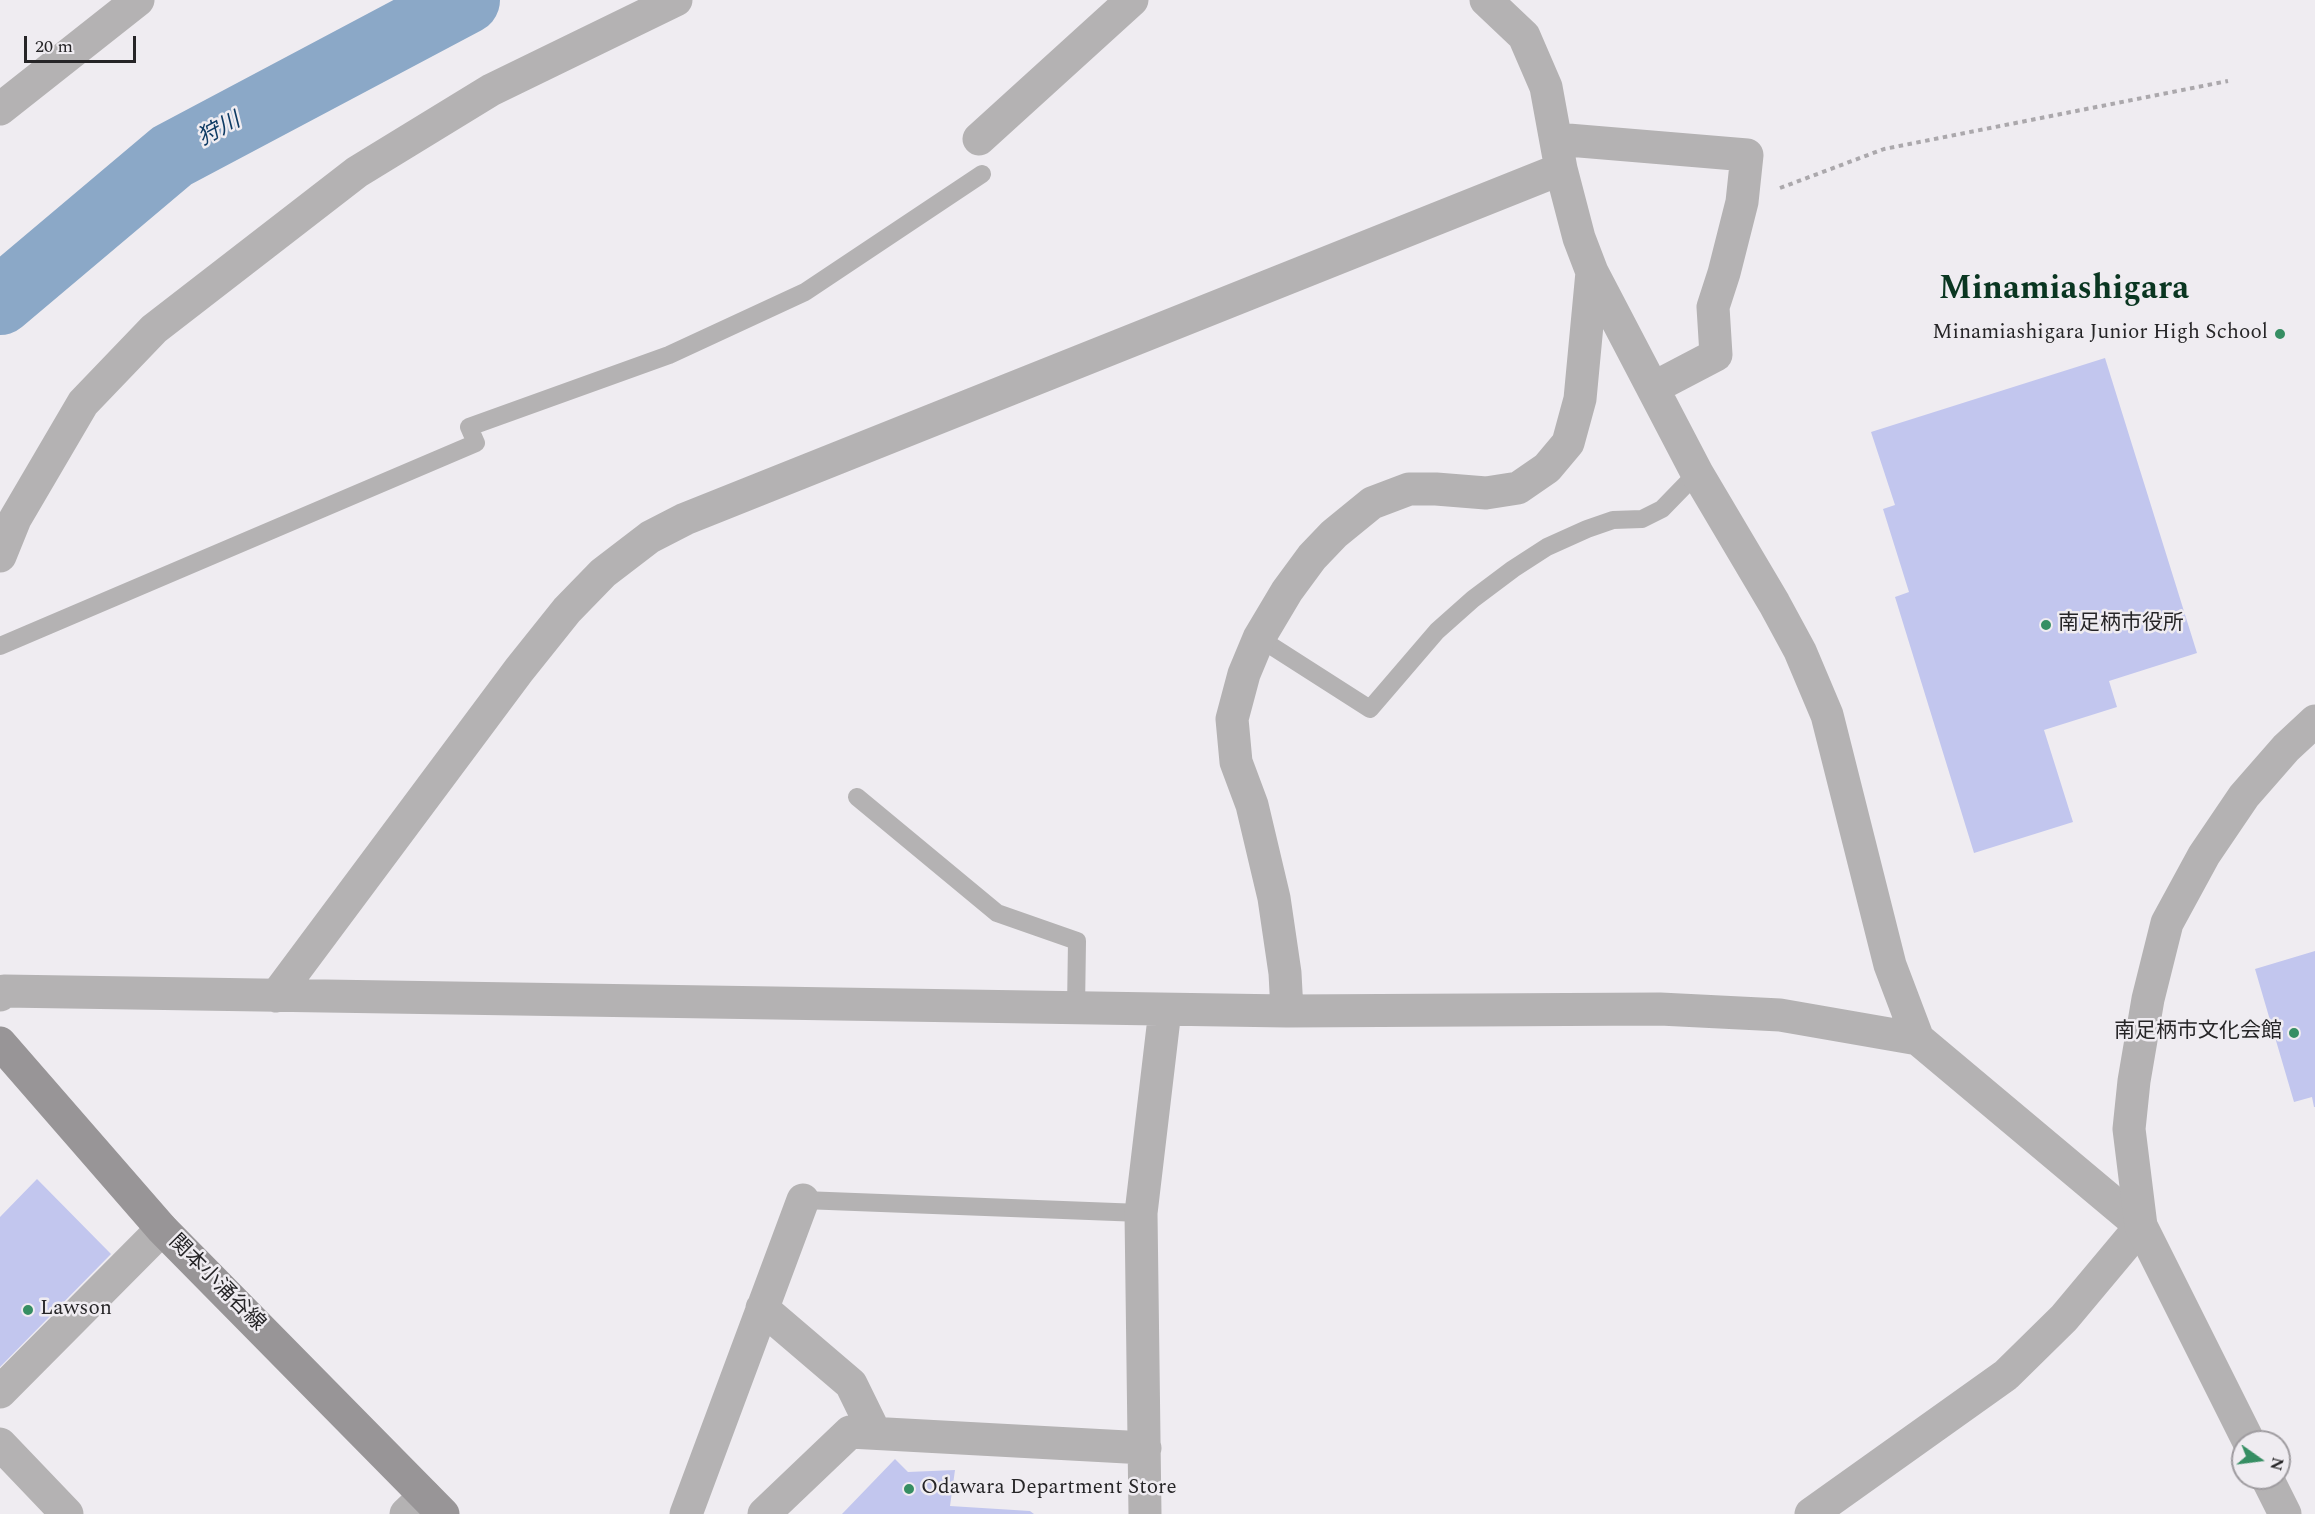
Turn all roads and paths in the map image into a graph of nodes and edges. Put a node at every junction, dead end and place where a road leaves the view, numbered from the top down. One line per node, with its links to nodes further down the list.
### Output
1 (138, 0): 6 (street)
2 (676, 0): 14 (street)
3 (1131, 0): 7 (street)
4 (1486, 0): 8 (street)
5 (2228, 81): 10 (path)
6 (0, 109)
7 (979, 139)
8 (1559, 154): 10 (street); 11 (street); 20 (street)
9 (982, 174): 16 (lane)
10 (1742, 202): 12 (street)
11 (1592, 273): 12 (street); 15 (street)
12 (1653, 388): 13 (street)
13 (1697, 473): 15 (lane); 24 (street)
14 (0, 556)
15 (1259, 638): 23 (street)
16 (0, 646)
17 (2315, 721): 28 (street)
18 (857, 797): 21 (lane)
19 (0, 995): 20 (street)
20 (276, 996): 21 (street)
21 (1076, 1009): 22 (street)
22 (1165, 1010): 23 (street); 27 (street)
23 (1287, 1011): 24 (street)
24 (1918, 1039): 28 (street)
25 (0, 1043): 29 (main road, 関本小涌谷線)
26 (803, 1200): 27 (lane); 30 (street)
27 (1141, 1213): 35 (street)
28 (2141, 1226): 32 (street); 42 (street)
29 (162, 1229): 31 (street); 37 (main road, 関本小涌谷線)
30 (762, 1308): 33 (street); 39 (street)
31 (0, 1392)
32 (2243, 1430)
33 (875, 1433): 35 (street); 40 (street)
34 (0, 1444): 38 (street)
35 (1145, 1448): 41 (street)
36 (2273, 1490): 43 (street)
37 (425, 1508)
38 (67, 1514)
39 (686, 1514)
40 (764, 1514)
41 (1145, 1514)
42 (1811, 1514)
43 (2285, 1514)

